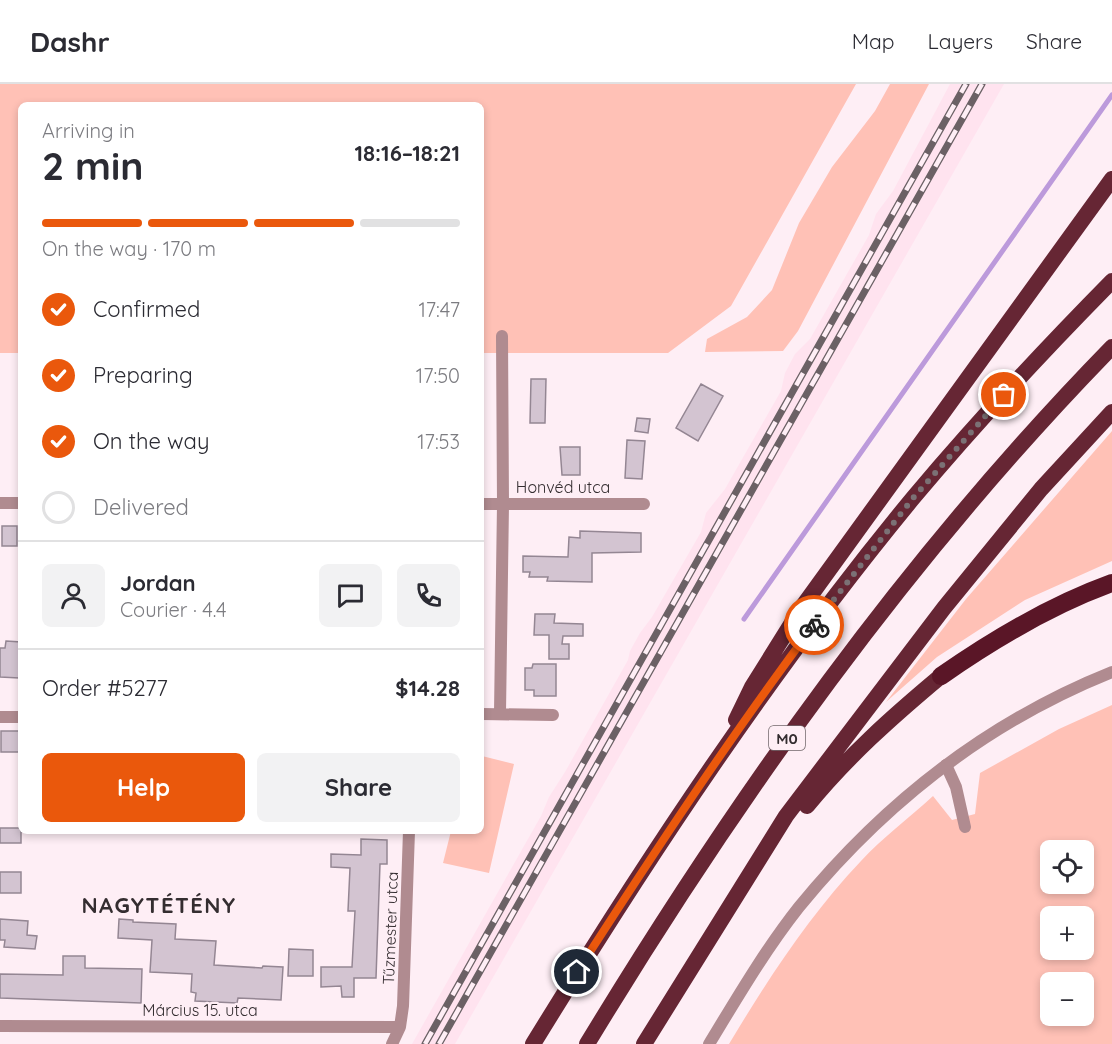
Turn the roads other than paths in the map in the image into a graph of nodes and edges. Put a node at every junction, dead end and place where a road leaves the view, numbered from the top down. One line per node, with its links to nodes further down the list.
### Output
1 (1112, 179): 19 (highway)
2 (1112, 281): 19 (highway, M0)
3 (502, 336): 9 (street)
4 (1112, 347): 28 (highway, M0)
5 (1112, 412): 23 (highway)
6 (0, 503): 7 (street)
7 (18, 503)
8 (484, 504): 9 (street, Honvéd utca)
9 (503, 504): 10 (street, Honvéd utca); 14 (street)
10 (644, 504)
11 (1112, 583): 13 (highway)
12 (1112, 672): 20 (street)
13 (941, 676): 23 (highway)
14 (500, 713): 15 (street); 16 (street)
15 (484, 714)
16 (553, 715)
17 (0, 717): 18 (street)
18 (18, 717)
19 (714, 763): 27 (highway, M0)
20 (946, 765): 21 (street); 30 (street)
21 (965, 828)
22 (410, 834): 25 (street, Tűzmester utca)
23 (736, 893): 29 (highway)
24 (0, 1026): 25 (street, Március 15. utca)
25 (400, 1027): 26 (street, Tűzmester utca)
26 (392, 1044)
27 (533, 1044)
28 (587, 1044)
29 (644, 1044)
30 (709, 1044)

